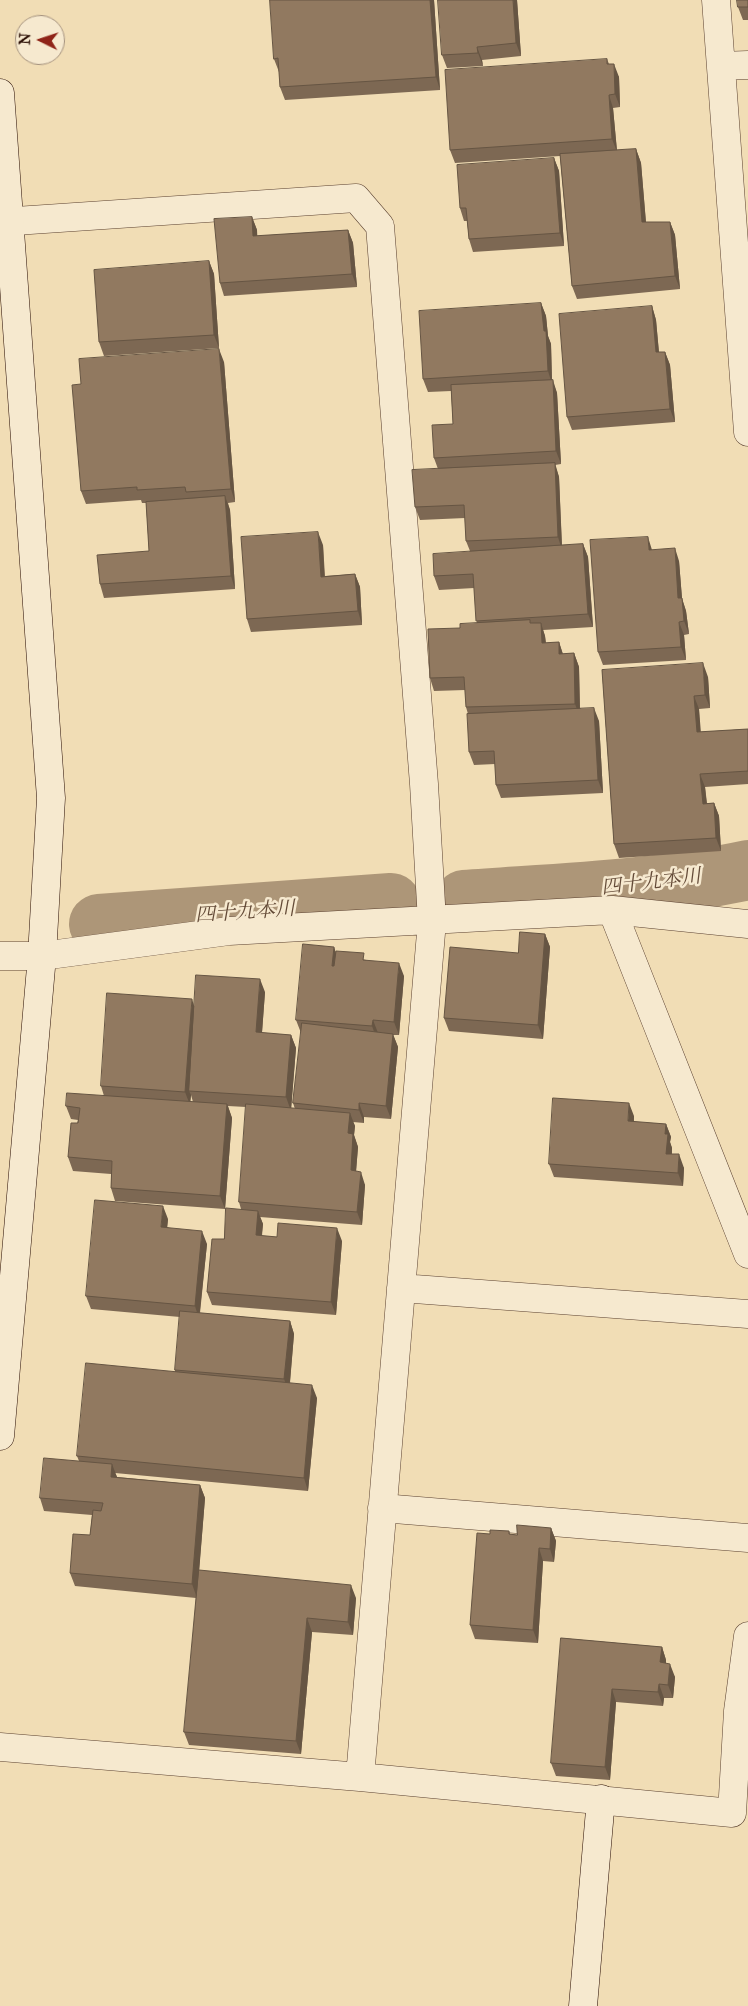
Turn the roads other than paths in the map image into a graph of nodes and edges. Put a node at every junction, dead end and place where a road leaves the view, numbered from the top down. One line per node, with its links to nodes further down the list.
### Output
1 (716, 0): 3 (street)
2 (748, 65): 3 (street)
3 (721, 66): 6 (street)
4 (0, 93): 5 (street)
5 (5, 221): 8 (street); 11 (street)
6 (748, 432)
7 (612, 910): 8 (street); 9 (street); 12 (street)
8 (432, 921): 11 (street); 13 (street)
9 (748, 924)
10 (0, 956): 11 (street)
11 (42, 956): 15 (street)
12 (748, 1254)
13 (401, 1288): 14 (street); 17 (street)
14 (748, 1314)
15 (3, 1348): 16 (street)
16 (0, 1436)
17 (382, 1508): 18 (street); 21 (street)
18 (748, 1538)
19 (748, 1636): 23 (street)
20 (0, 1747): 21 (street)
21 (360, 1777): 22 (street)
22 (601, 1799): 23 (street); 24 (street)
23 (740, 1818)
24 (583, 2006)

